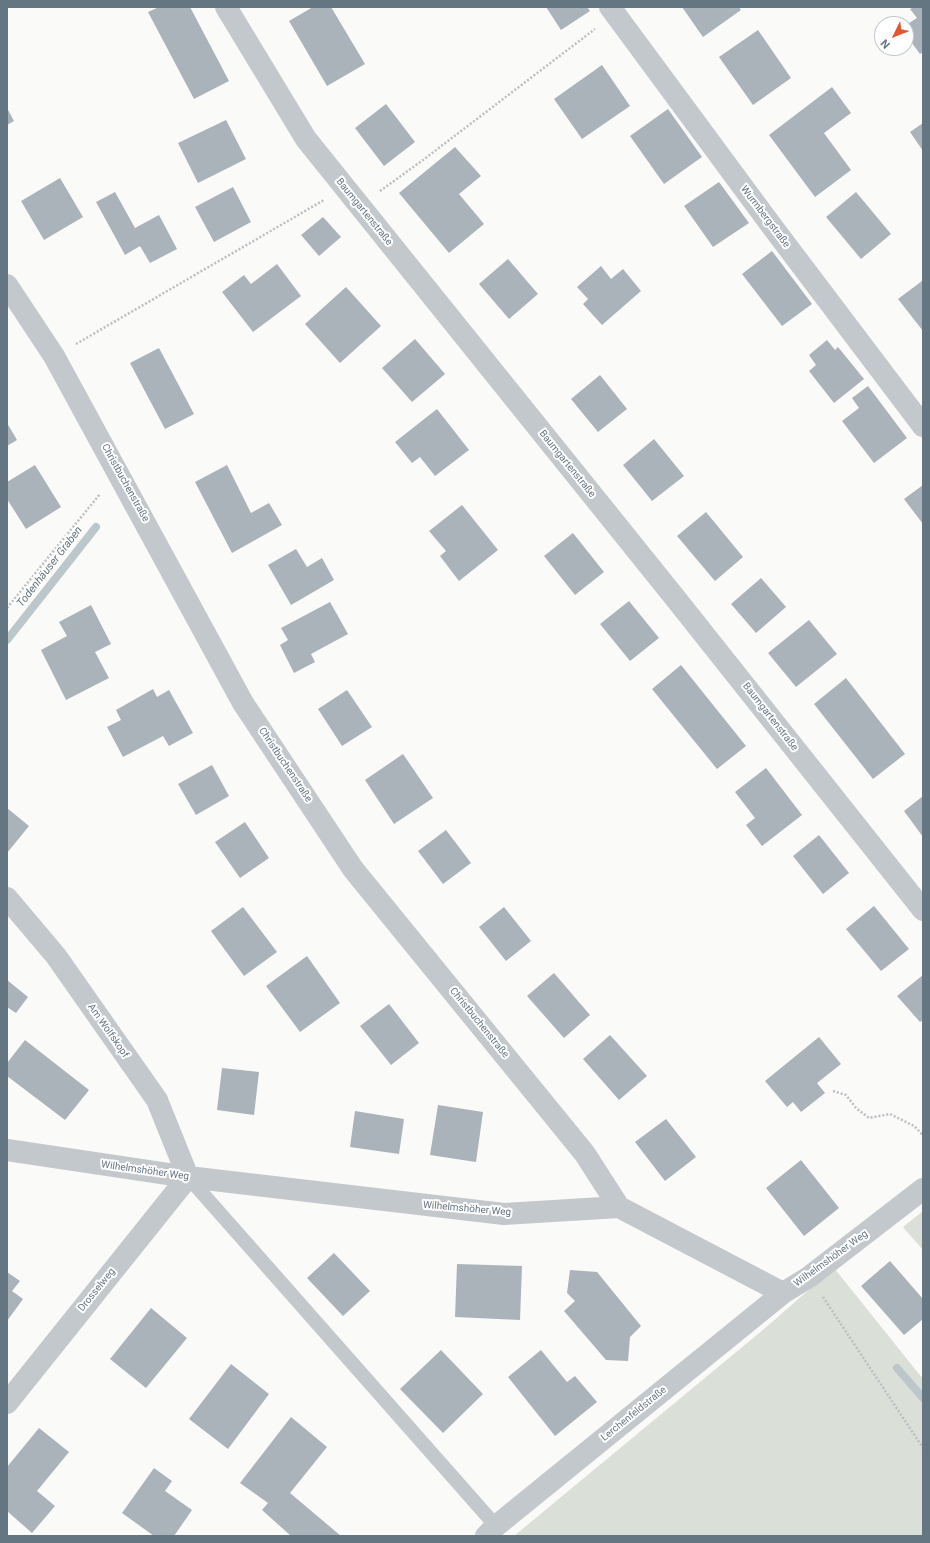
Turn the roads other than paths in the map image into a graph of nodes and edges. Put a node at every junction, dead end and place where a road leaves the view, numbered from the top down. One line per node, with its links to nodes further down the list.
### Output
1 (226, 7): 6 (street, Baumgartenstraße)
2 (612, 11): 4 (street, Wurmbergstraße)
3 (7, 285): 10 (street, Christbuchenstraße)
4 (923, 426)
5 (7, 898): 8 (street, Am Wolfskopf)
6 (923, 910)
7 (7, 1150): 8 (street, Wilhelmshöher Weg)
8 (188, 1177): 10 (street, Wilhelmshöher Weg); 12 (street, Drosselweg); 13 (lane)
9 (923, 1189): 11 (street, Wilhelmshöher Weg)
10 (619, 1207): 11 (street, Wilhelmshöher Weg)
11 (783, 1293): 13 (street, Lerchenfeldstraße)
12 (7, 1402)
13 (491, 1531)

